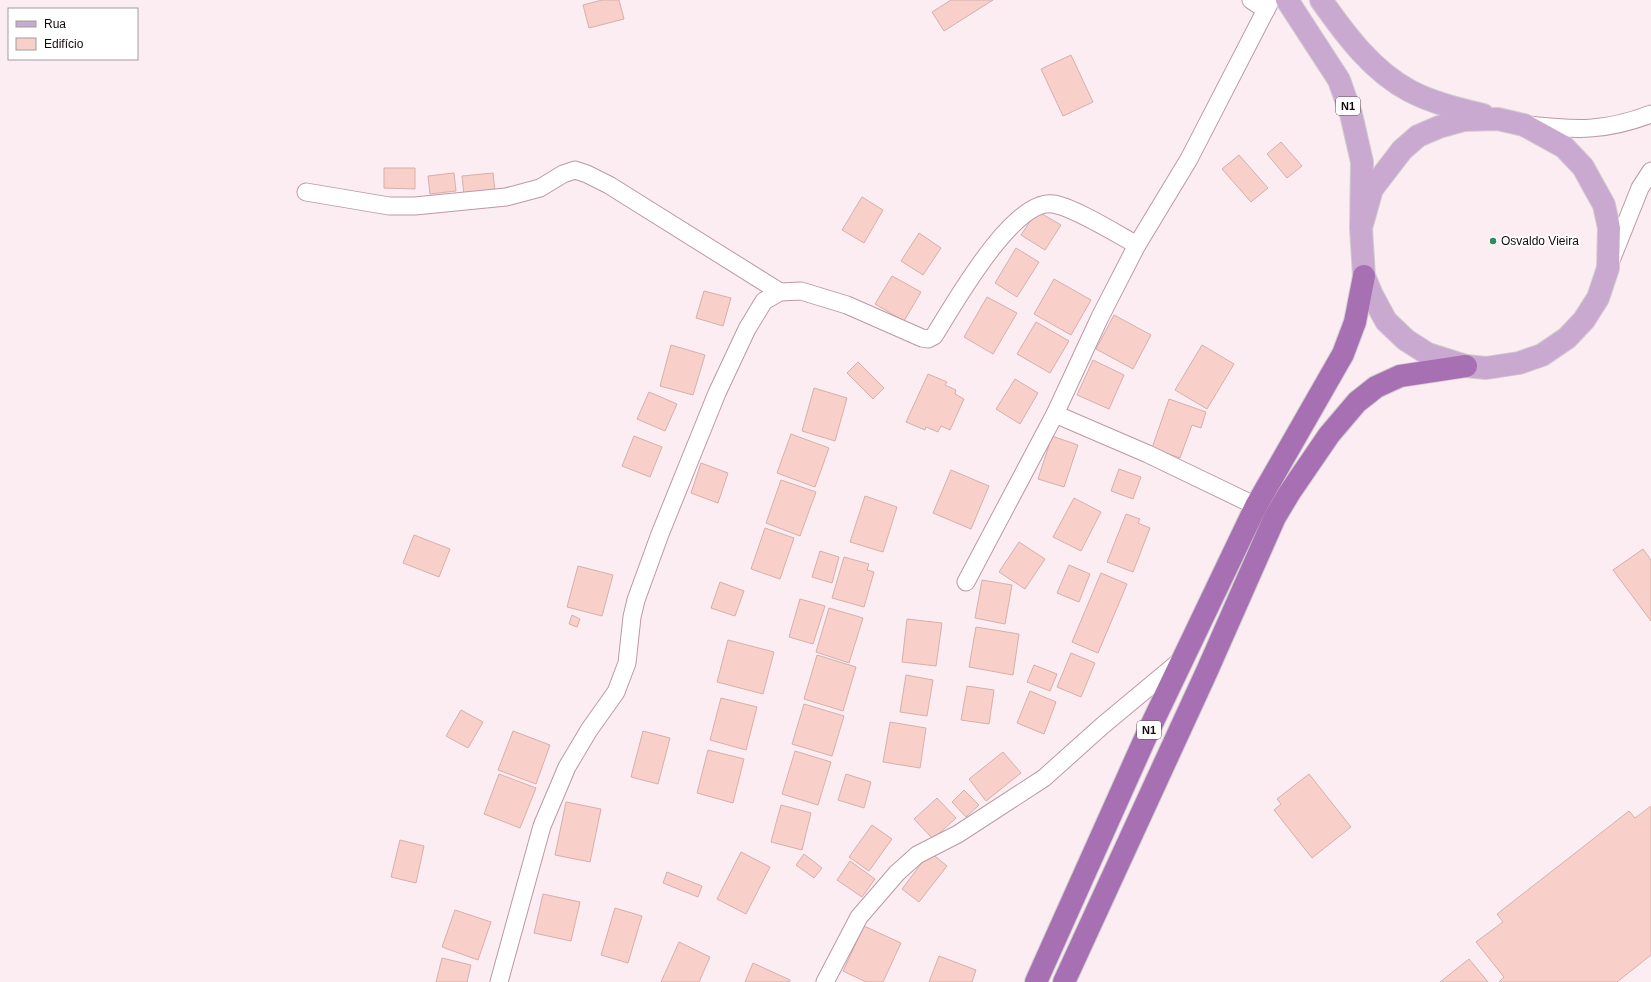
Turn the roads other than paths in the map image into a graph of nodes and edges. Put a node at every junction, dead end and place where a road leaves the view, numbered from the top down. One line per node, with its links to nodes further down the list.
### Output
1 (1251, 0): 4 (street)
2 (1287, 0): 10 (main road, N1)
3 (1321, 0): 6 (main road)
4 (1268, 5): 11 (street)
5 (1651, 114): 7 (street)
6 (1498, 119): 7 (main road); 10 (main road)
7 (1524, 125): 12 (main road)
8 (1651, 171): 12 (street)
9 (306, 192): 14 (street)
10 (1361, 228): 13 (main road)
11 (1137, 245): 14 (street); 16 (street)
12 (1608, 268): 15 (main road)
13 (1364, 276): 15 (main road); 17 (highway, N1)
14 (780, 292): 20 (street)
15 (1466, 366): 23 (highway, N1)
16 (1055, 414): 17 (street); 18 (street)
17 (1256, 506): 19 (highway, N1)
18 (966, 582)
19 (1184, 658): 21 (street); 22 (highway, N1)
20 (499, 982)
21 (826, 982)
22 (1036, 982)
23 (1064, 982)

